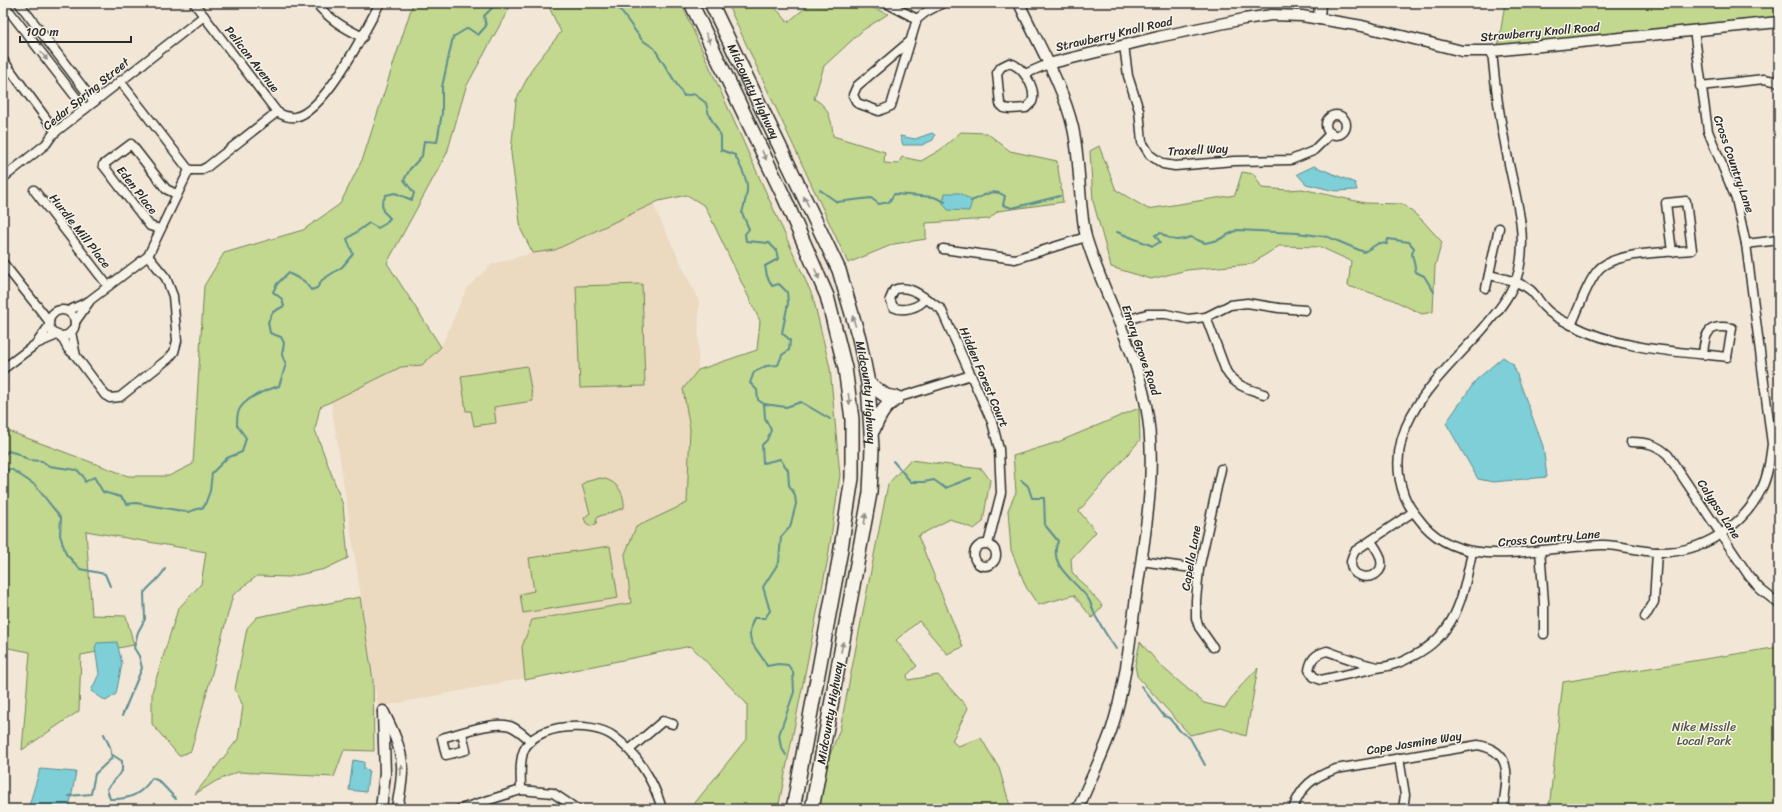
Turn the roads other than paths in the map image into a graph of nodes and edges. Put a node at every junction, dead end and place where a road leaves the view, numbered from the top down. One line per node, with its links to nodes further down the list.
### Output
1 (20, 3): 27 (street)
2 (194, 3): 12 (street, Pelican Avenue)
3 (316, 3): 17 (street)
4 (380, 3): 17 (street)
5 (691, 3): 98 (main road, Midcounty Highway, one-way to 98)
6 (711, 3): 67 (main road, Midcounty Highway, one-way to 6)
7 (886, 3): 13 (street)
8 (943, 3): 13 (street)
9 (1019, 3): 22 (street, Emory Grove Road)
10 (1320, 3): 14 (street)
11 (3, 4): 28 (street, one-way to 28)
12 (204, 16): 24 (street, Cedar Spring Street); 29 (street, Pelican Avenue)
13 (917, 19): 18 (street)
14 (1319, 19): 19 (street, Strawberry Knoll Road); 20 (street, Strawberry Knoll Road)
15 (1779, 22): 16 (street, Strawberry Knoll Road)
16 (1694, 30): 20 (street, Strawberry Knoll Road); 26 (street, Cross Country Lane)
17 (362, 37): 29 (street)
18 (909, 42): 18 (street)
19 (1124, 45): 22 (street, Strawberry Knoll Road); 31 (street, Traxell Way)
20 (1492, 51): 46 (street, Cross Country Lane)
21 (3, 60): 30 (street)
22 (1048, 64): 23 (street); 38 (street, Emory Grove Road)
23 (1025, 74): 23 (street)
24 (120, 81): 27 (street, Cedar Spring Street); 32 (street)
25 (1779, 82): 26 (street)
26 (1700, 86): 40 (street, Cross Country Lane)
27 (94, 102): 28 (street, Cedar Spring Street)
28 (85, 109): 30 (street, Cedar Spring Street)
29 (278, 112): 32 (street)
30 (56, 132): 33 (street, Cedar Spring Street)
31 (1331, 133)
32 (189, 170): 35 (street)
33 (3, 178)
34 (34, 190): 47 (street, Hurdle Mill Place)
35 (176, 194): 37 (street); 37 (street, Eden Place)
36 (1498, 228): 45 (street)
37 (160, 230): 43 (street)
38 (1086, 237): 41 (street); 57 (street, Emory Grove Road)
39 (1779, 240): 40 (street)
40 (1746, 244): 74 (street, Cross Country Lane)
41 (943, 249)
42 (1672, 252): 42 (street); 59 (street)
43 (148, 256): 47 (street); 64 (street)
44 (3, 263): 51 (street)
45 (1489, 275): 46 (street); 48 (street)
46 (1515, 282): 59 (street); 73 (street, Cross Country Lane)
47 (108, 286): 50 (street)
48 (1486, 288)
49 (925, 299): 66 (street, Hidden Forest Court)
50 (89, 301): 54 (street); 56 (street)
51 (34, 304): 53 (street); 58 (street)
52 (1305, 310): 55 (street)
53 (56, 311): 54 (street); 58 (street)
54 (68, 311): 56 (street)
55 (1206, 318): 57 (street); 68 (street)
56 (75, 322): 60 (street)
57 (1120, 322): 80 (street, Emory Grove Road)
58 (49, 323): 61 (street); 62 (street)
59 (1571, 325): 63 (street)
60 (71, 332): 61 (street); 64 (street)
61 (59, 335): 62 (street); 64 (street)
62 (36, 344): 65 (street)
63 (1703, 354): 63 (street)
64 (76, 356)
65 (3, 369)
66 (971, 375): 69 (street); 76 (street, Hidden Forest Court)
67 (868, 383): 69 (main road); 70 (main road, Midcounty Highway)
68 (1264, 394)
69 (898, 398): 70 (main road)
70 (872, 434): 99 (main road, Midcounty Highway, one-way to 70)
71 (1631, 442): 74 (street, Calypso Lane)
72 (1221, 469): 81 (street, Capella Lane)
73 (1413, 512): 75 (street); 78 (street, Cross Country Lane)
74 (1720, 533): 79 (street, Cross Country Lane); 82 (street, Calypso Lane)
75 (1371, 541): 75 (street)
76 (988, 544)
77 (1540, 550): 78 (street, Cross Country Lane); 79 (street, Cross Country Lane); 84 (street)
78 (1472, 552): 86 (street)
79 (1657, 552): 83 (street)
80 (1141, 561): 81 (street); 100 (street, Emory Grove Road)
81 (1200, 570): 85 (street, Capella Lane)
82 (1779, 604)
83 (1644, 617)
84 (1544, 634)
85 (1213, 648)
86 (1381, 667): 86 (street)
87 (673, 724): 90 (street)
88 (462, 733): 89 (street)
89 (531, 741): 90 (street); 92 (street)
90 (629, 750): 97 (street)
91 (1399, 758): 101 (street, Cape Jasmine Way); 102 (street); 103 (street, Cape Jasmine Way)
92 (521, 790): 95 (street); 96 (street)
93 (381, 809): 94 (street, one-way to 93)
94 (398, 809)
95 (460, 809)
96 (577, 809)
97 (662, 809)
98 (793, 809)
99 (812, 809)
100 (1078, 809)
101 (1293, 809)
102 (1403, 809)
103 (1503, 809)

